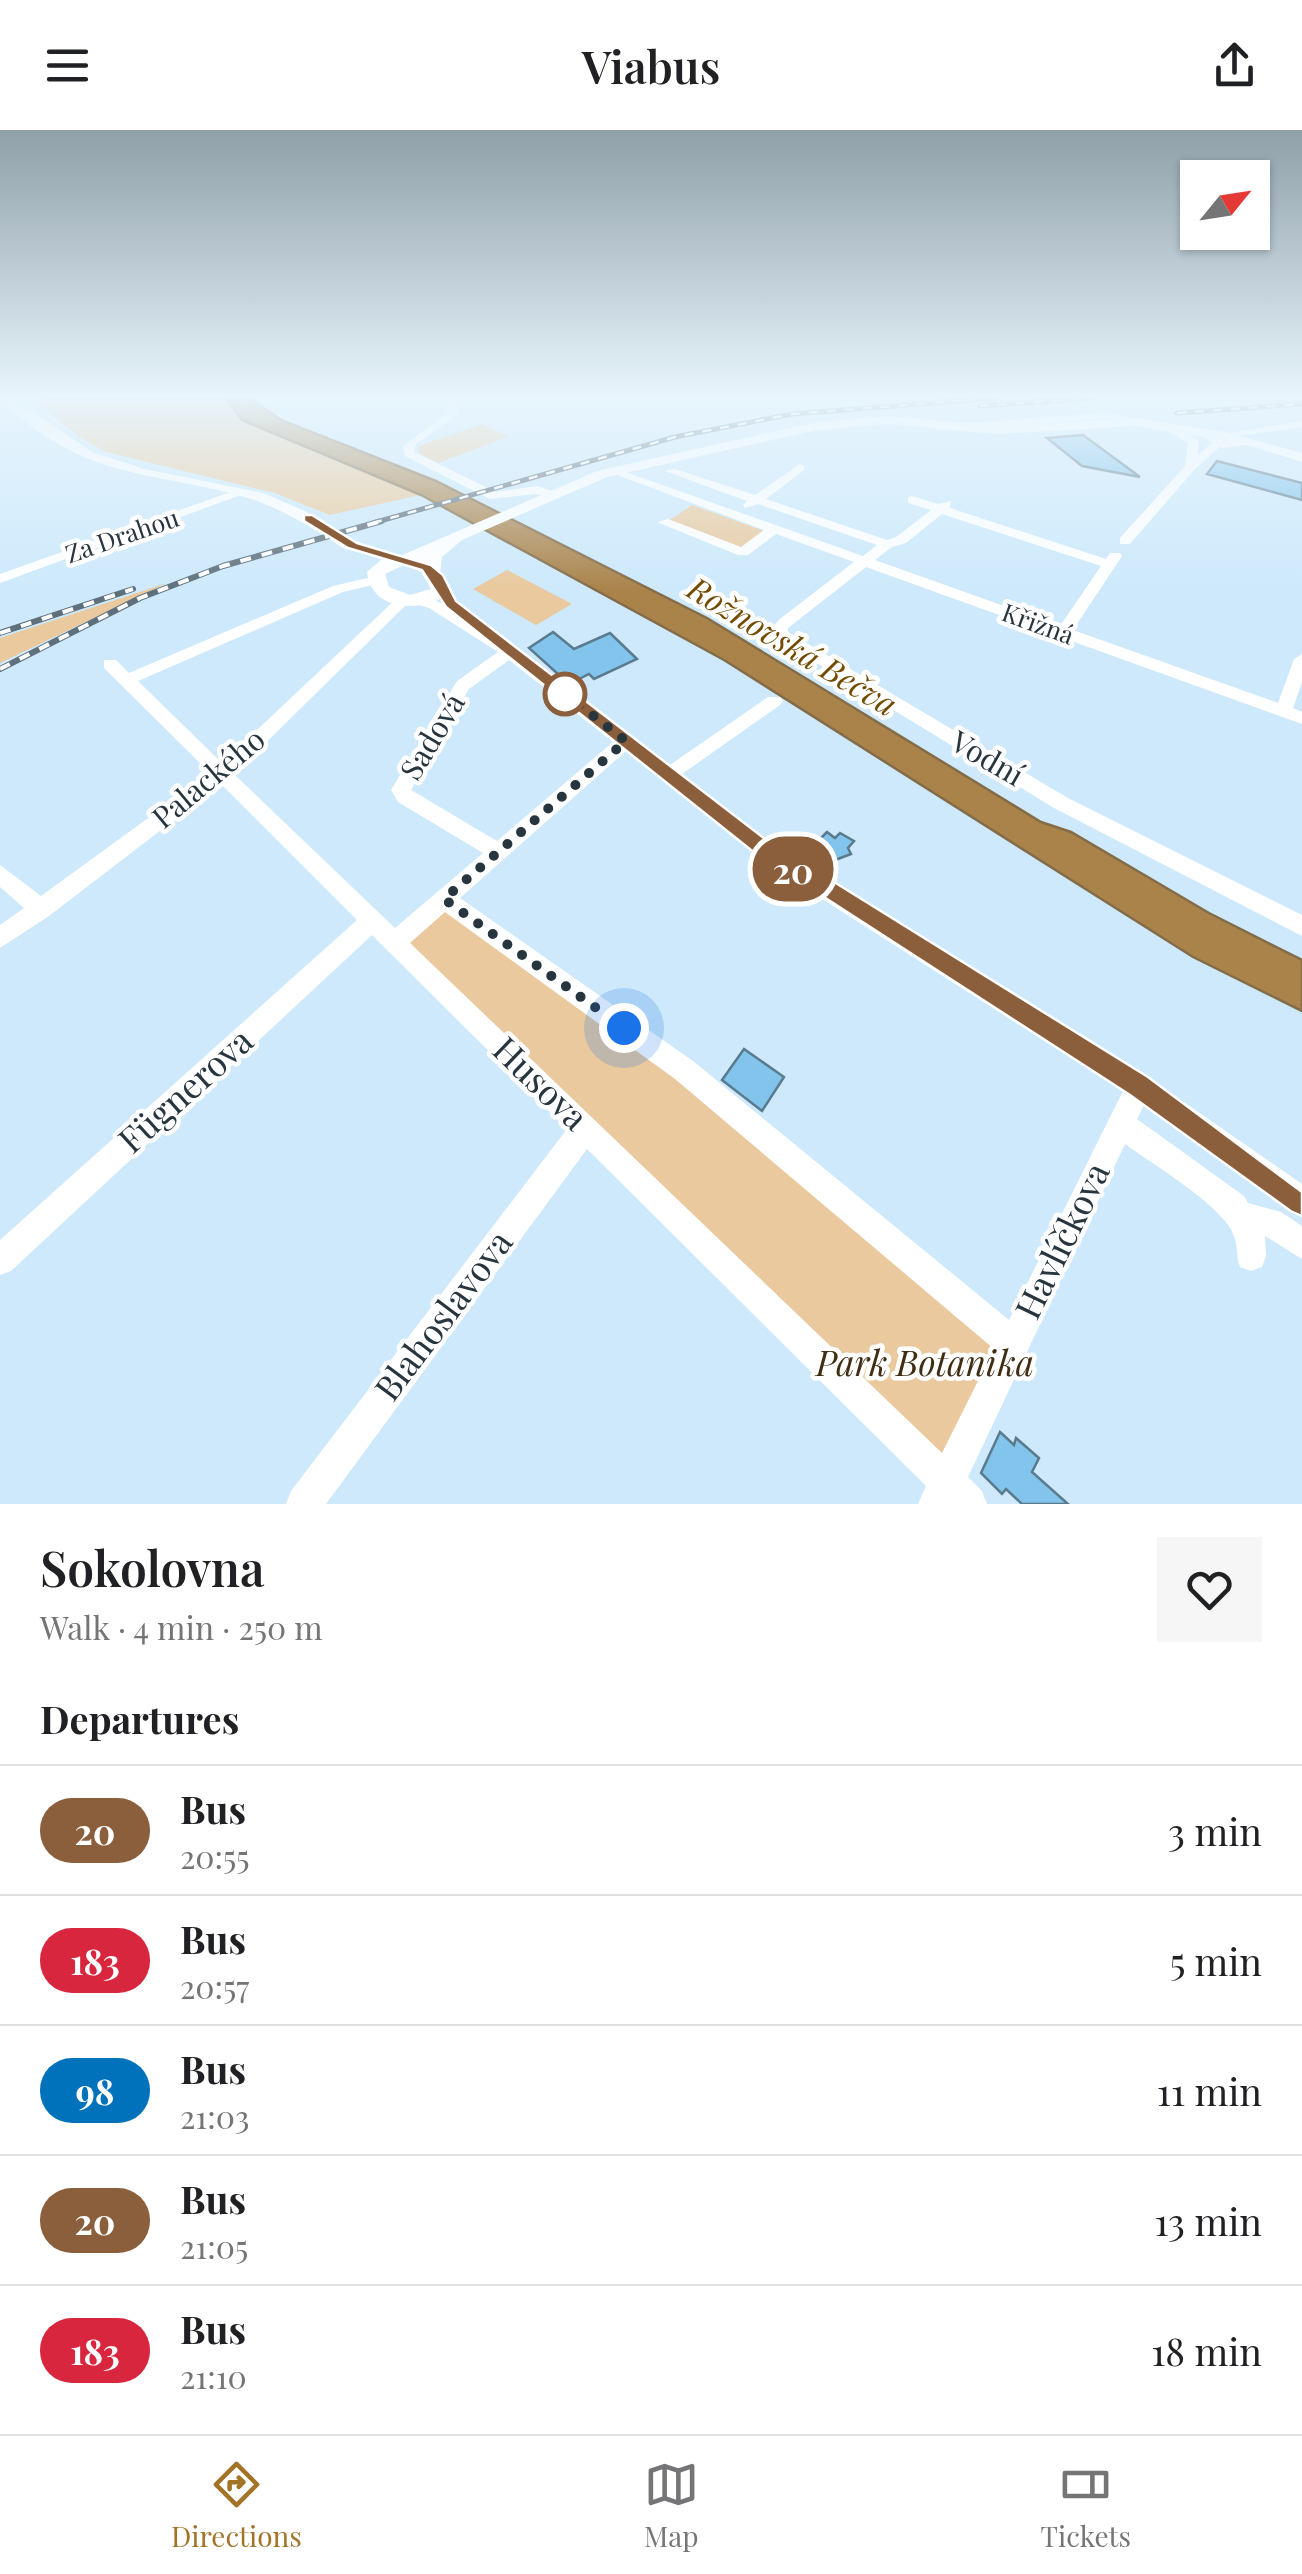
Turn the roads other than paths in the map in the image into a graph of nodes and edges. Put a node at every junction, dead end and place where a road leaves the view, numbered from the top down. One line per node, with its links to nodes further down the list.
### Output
1 (107, 462): 10 (main road)
2 (425, 462): 11 (street)
3 (655, 462): 8 (main road)
4 (1192, 462): 6 (street)
5 (1197, 462): 6 (street)
6 (1191, 467): 21 (street)
7 (800, 468): 14 (street)
8 (613, 471): 11 (main road); 13 (street, Křižná)
9 (671, 472): 14 (street)
10 (244, 492): 20 (main road); 25 (street, Za Drahou)
11 (551, 495): 18 (main road)
12 (912, 500): 15 (street)
13 (695, 501): 16 (street, Křižná); 17 (street)
14 (755, 501): 16 (street); 19 (street)
15 (944, 508): 19 (street); 21 (street)
16 (736, 515): 17 (street, Křižná)
17 (774, 529): 23 (street, Křižná)
18 (460, 534): 22 (main road); 26 (main road)
19 (887, 544): 23 (street)
20 (352, 546): 22 (main road); 24 (main road)
21 (1118, 552): 28 (street)
22 (402, 560): 24 (main road); 26 (main road)
23 (866, 562): 28 (street, Křižná); 44 (street, Vodní)
24 (376, 576): 27 (main road); 32 (street)
25 (0, 580)
26 (437, 580): 27 (main road); 29 (street)
27 (409, 601): 29 (street); 38 (street, Palackého)
28 (1072, 625): 34 (street, Křižná)
29 (503, 647): 36 (street); 39 (street, Sadová)
30 (1302, 659): 34 (street)
31 (110, 664): 32 (street, Husova)
32 (126, 680): 38 (street, Husova)
33 (774, 701): 37 (street)
34 (1283, 712): 35 (street, Křižná)
35 (1302, 718)
36 (626, 741): 39 (street); 47 (street)
37 (677, 769)
38 (222, 774): 42 (street, Palackého); 43 (street, Husova)
39 (498, 852): 41 (street)
40 (0, 874): 42 (street)
41 (444, 899): 46 (street); 55 (street)
42 (40, 910): 45 (street, Palackého)
43 (372, 921): 46 (street, Husova); 54 (street, Fügnerova)
44 (1302, 926)
45 (0, 938)
46 (394, 942): 49 (street, Husova)
47 (1139, 1086): 48 (street, Havlíčkova); 50 (street)
48 (1120, 1123): 51 (street); 55 (street, Havlíčkova)
49 (585, 1128): 56 (street, Husova); 57 (street, Blahoslavova)
50 (1302, 1202)
51 (1242, 1216): 52 (street); 53 (street)
52 (1302, 1244)
53 (1251, 1256)
54 (0, 1260)
55 (1013, 1344): 56 (street, Havlíčkova)
56 (950, 1496)
57 (304, 1504)

